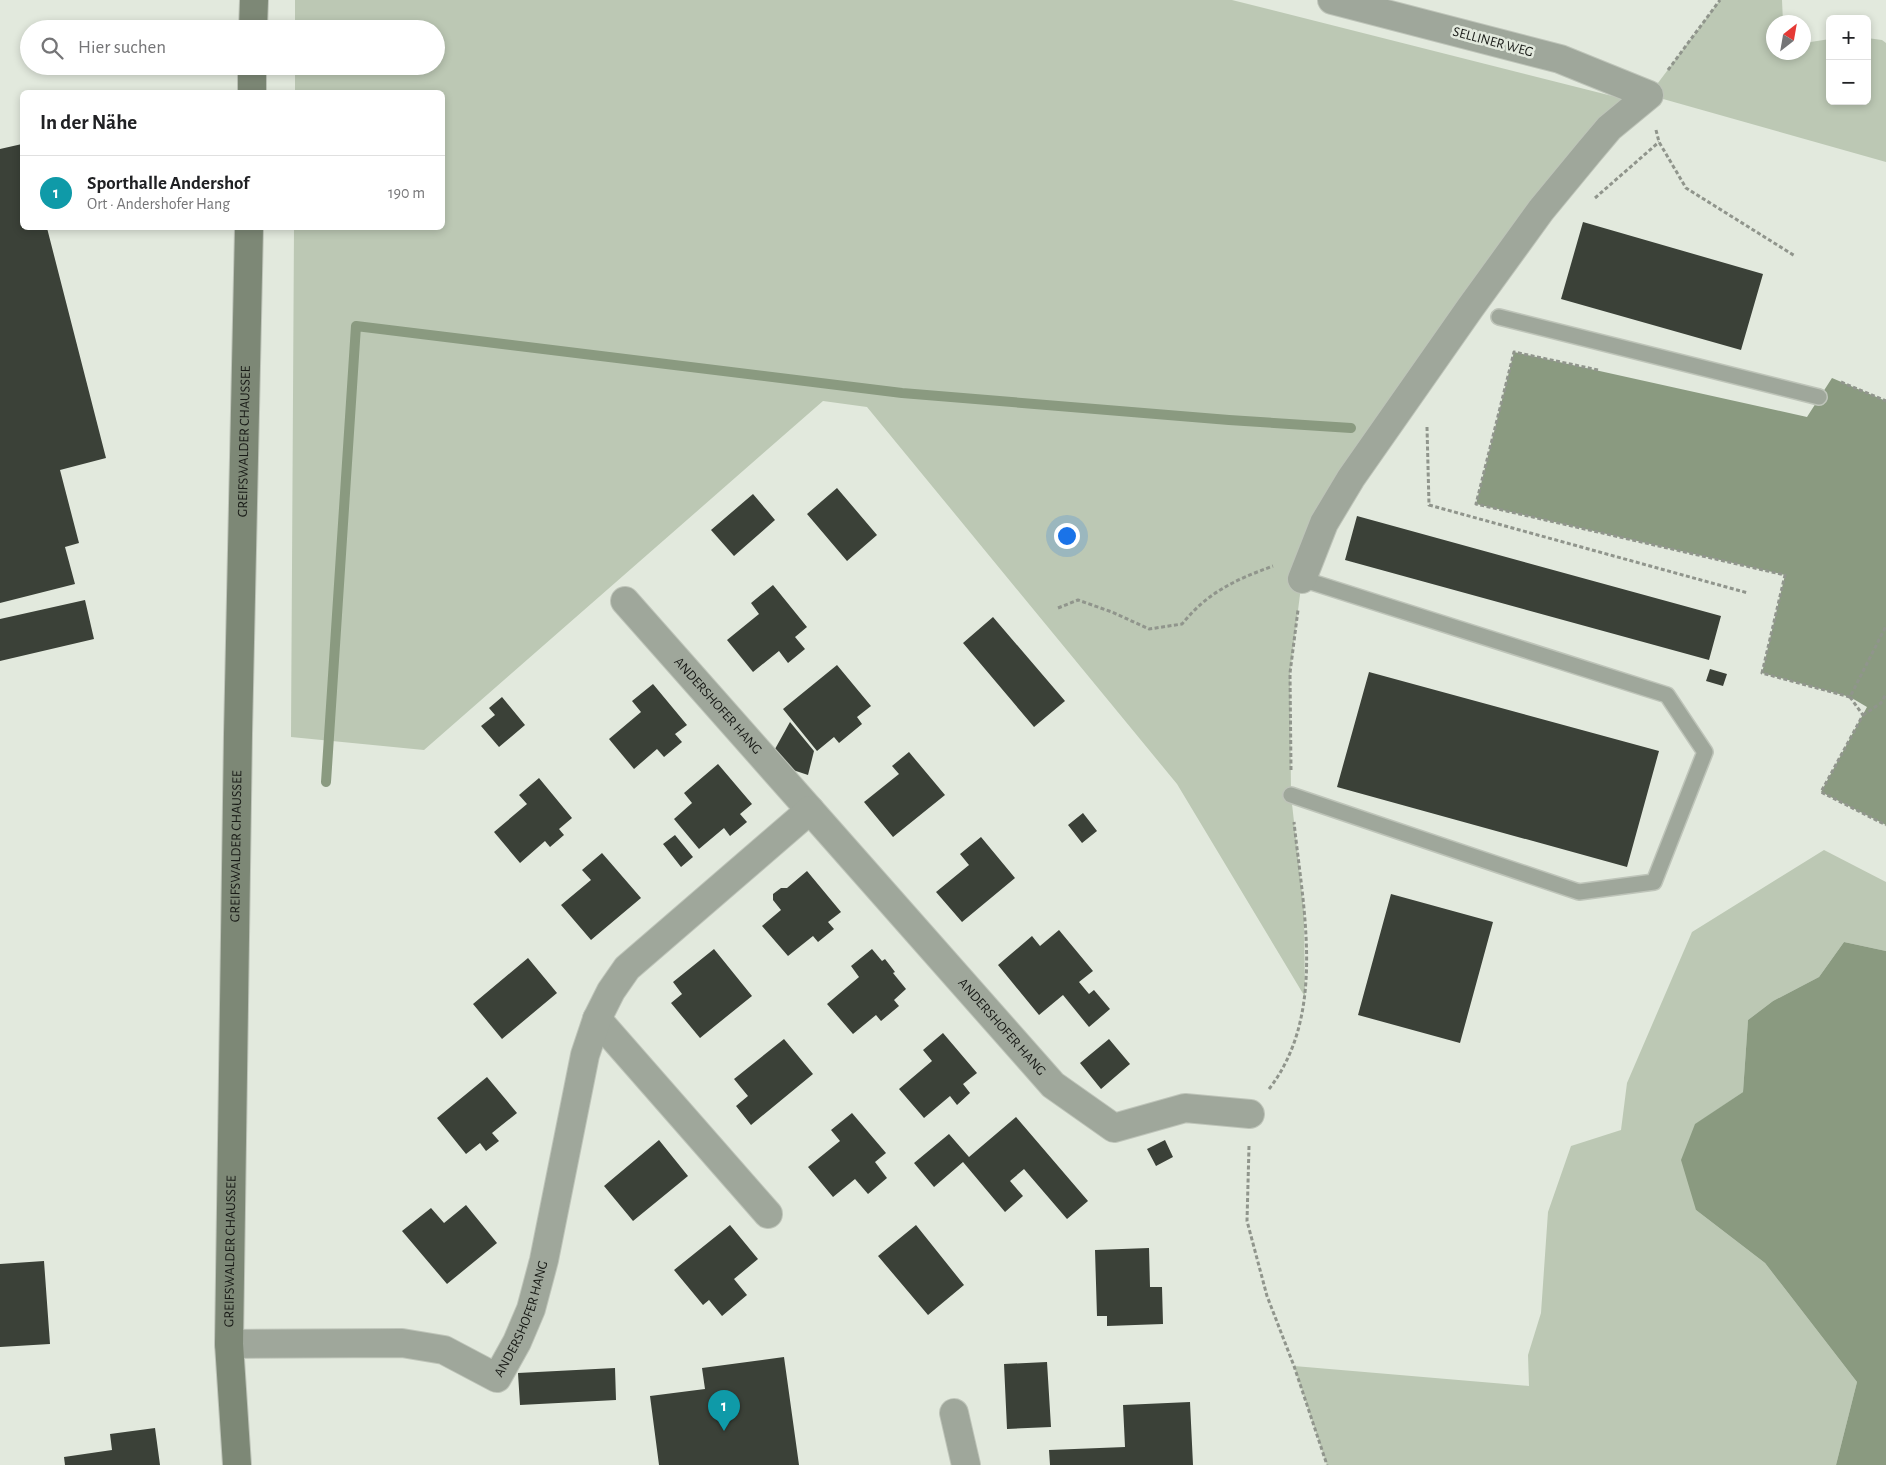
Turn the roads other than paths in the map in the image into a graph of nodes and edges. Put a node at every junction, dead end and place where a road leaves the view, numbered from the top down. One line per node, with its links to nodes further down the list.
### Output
1 (254, 0): 3 (main road)
2 (1332, 0): 9 (street, SELLINER WEG)
3 (253, 20)
4 (252, 75): 5 (main road)
5 (252, 90)
6 (249, 230): 16 (main road, GREIFSWALDER CHAUSSEE)
7 (1499, 317): 8 (lane)
8 (1819, 397)
9 (1305, 572): 11 (lane)
10 (625, 602): 12 (street, ANDERSHOFER HANG)
11 (1291, 795)
12 (810, 810): 13 (street, ANDERSHOFER HANG); 14 (street, ANDERSHOFER HANG)
13 (597, 1019): 15 (street); 16 (street, ANDERSHOFER HANG)
14 (1250, 1114)
15 (768, 1214)
16 (228, 1344): 18 (main road, GREIFSWALDER CHAUSSEE)
17 (954, 1414): 19 (street)
18 (237, 1465)
19 (966, 1465)

